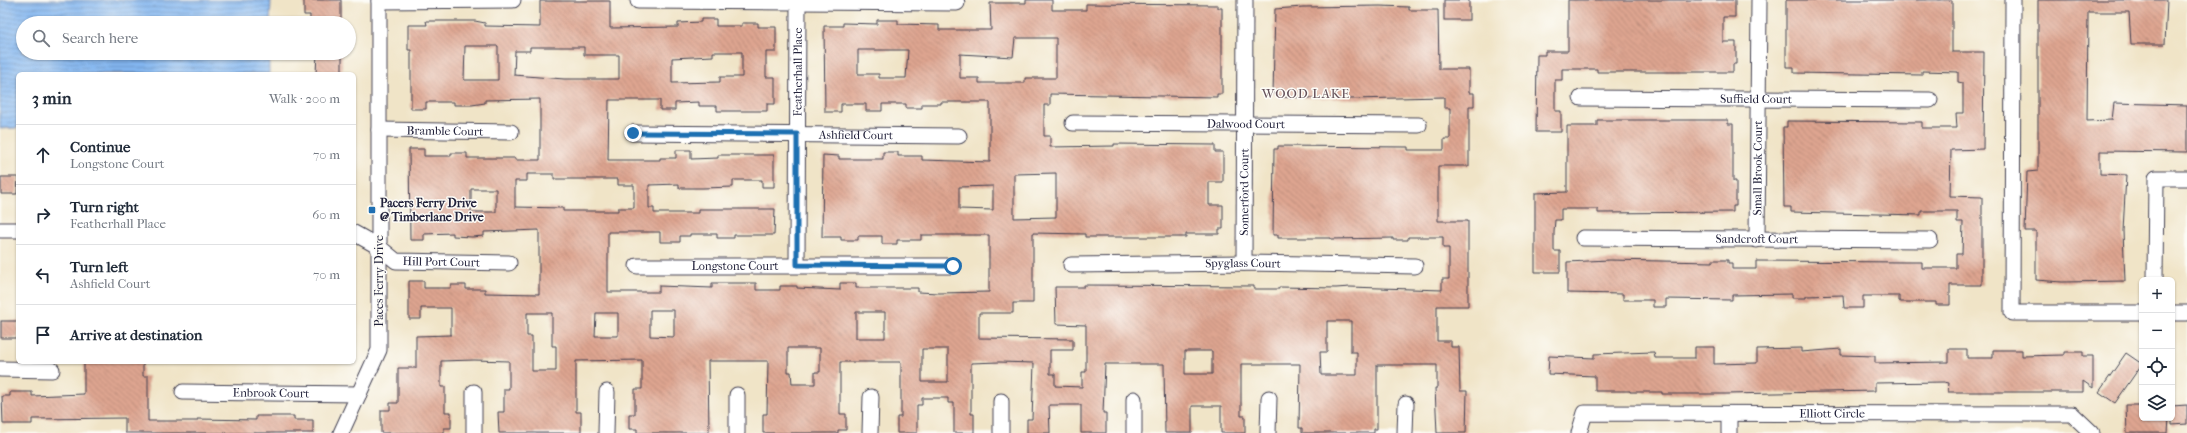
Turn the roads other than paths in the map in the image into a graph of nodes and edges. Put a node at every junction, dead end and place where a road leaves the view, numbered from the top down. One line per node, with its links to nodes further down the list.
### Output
1 (379, 0): 2 (street); 15 (street, Paces Ferry Drive)
2 (513, 0)
3 (1244, 0): 13 (street, Somerford Court)
4 (1759, 0): 10 (street, Small Brook Court)
5 (2013, 0): 36 (street)
6 (638, 1): 7 (street)
7 (798, 2): 8 (street); 18 (street, Featherhall Place)
8 (957, 3)
9 (1581, 98): 10 (street, Suffield Court)
10 (1758, 100): 11 (street, Suffield Court); 25 (street, Small Brook Court)
11 (1930, 100)
12 (1072, 123): 13 (street, Dalwood Court)
13 (1244, 124): 14 (street, Dalwood Court); 29 (street, Somerford Court)
14 (1419, 125)
15 (378, 130): 16 (street, Bramble Court); 27 (street, Paces Ferry Drive)
16 (511, 132)
17 (633, 133): 18 (street, Ashfield Court)
18 (797, 134): 19 (street, Ashfield Court); 30 (street, Featherhall Place)
19 (959, 136)
20 (2187, 178): 35 (street)
21 (0, 230): 22 (street)
22 (16, 230)
23 (356, 234): 27 (street, Hill Port Court)
24 (1583, 238): 25 (street, Sandcroft Court)
25 (1757, 240): 26 (street, Sandcroft Court)
26 (1930, 240)
27 (379, 247): 28 (street, Hill Port Court); 44 (street, Paces Ferry Drive)
28 (508, 263)
29 (1244, 263): 31 (street, Spyglass Court); 34 (street, Spyglass Court)
30 (797, 265): 32 (street, Longstone Court); 33 (street, Longstone Court)
31 (1070, 265)
32 (637, 266)
33 (953, 266)
34 (1415, 266)
35 (2155, 277)
36 (2139, 313)
37 (2175, 313): 38 (street)
38 (2187, 314)
39 (0, 369): 40 (street)
40 (52, 370)
41 (183, 392): 44 (street, Enbrook Court)
42 (474, 392): 53 (street)
43 (607, 392): 54 (street)
44 (359, 394): 52 (street, Paces Ferry Drive)
45 (737, 395): 55 (street)
46 (871, 397): 56 (street)
47 (1134, 398): 58 (street)
48 (1268, 398): 59 (street)
49 (1001, 401): 57 (street)
50 (1406, 404): 60 (street)
51 (1729, 414): 61 (street, Elliott Circle); 62 (street); 63 (street, Elliott Circle)
52 (341, 433)
53 (474, 433)
54 (606, 433)
55 (737, 433)
56 (870, 433)
57 (1001, 433)
58 (1134, 433)
59 (1268, 433)
60 (1405, 433)
61 (1579, 433)
62 (1729, 433)
63 (2092, 433)

